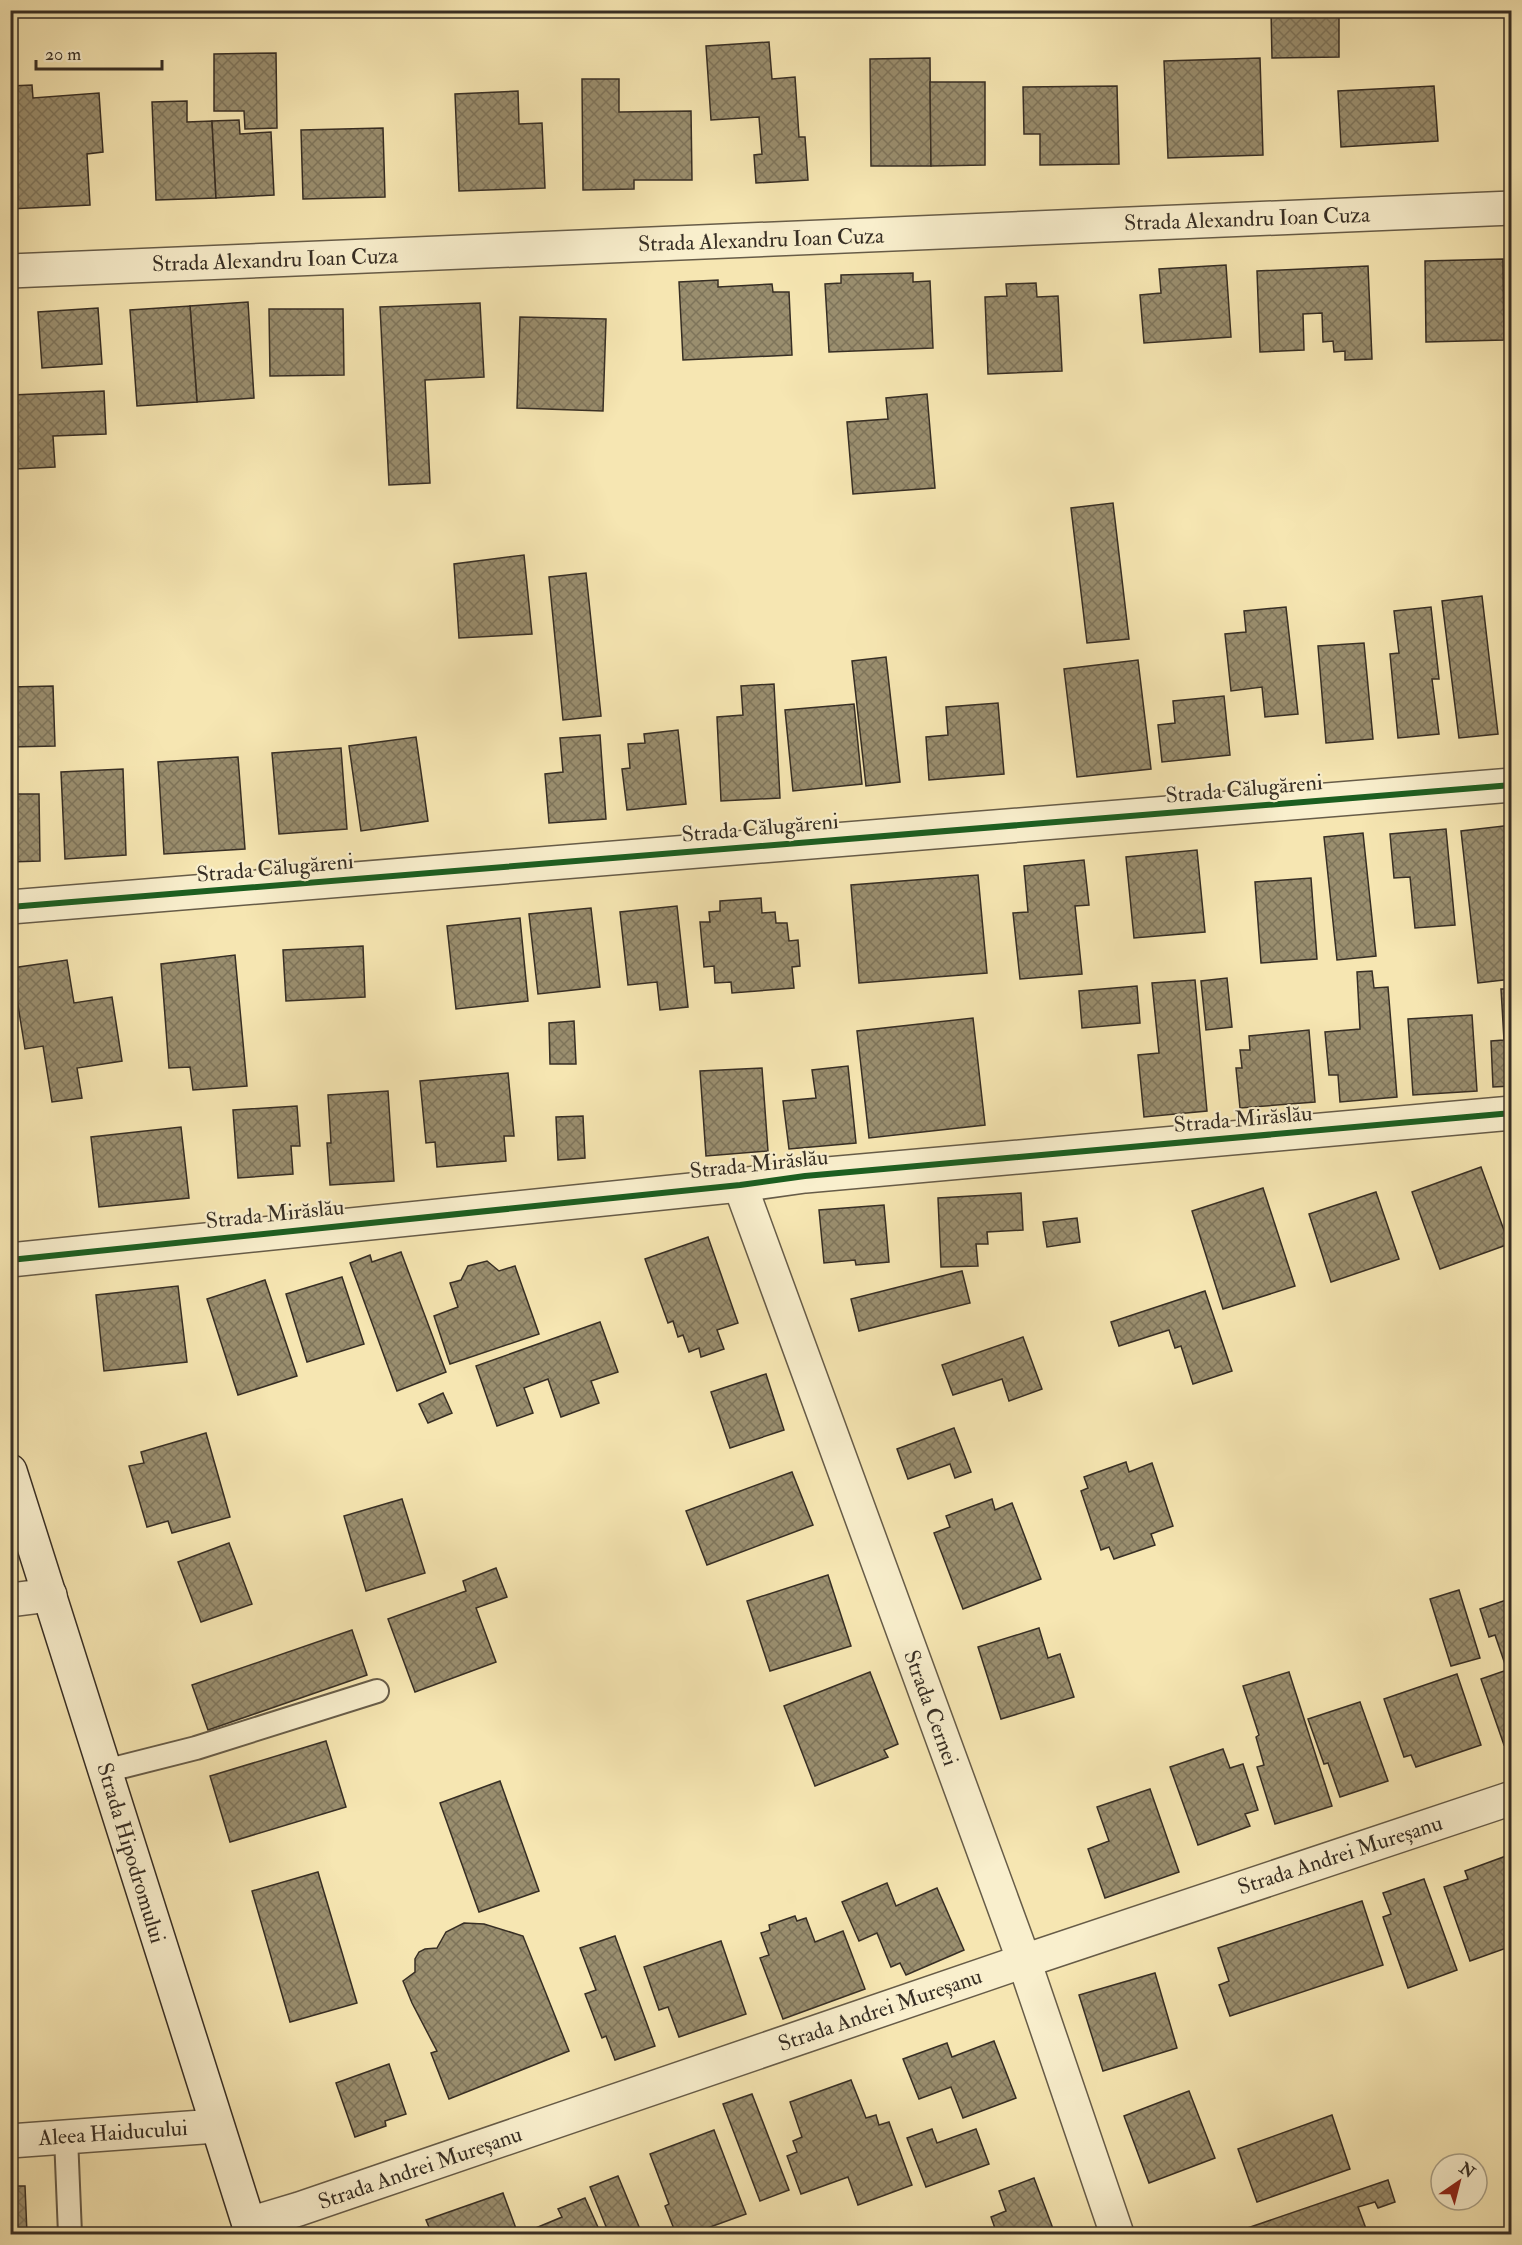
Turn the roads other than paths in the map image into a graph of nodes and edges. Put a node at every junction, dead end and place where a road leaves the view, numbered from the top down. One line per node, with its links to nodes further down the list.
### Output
1 (1512, 208): 2 (street, Strada Alexandru Ioan Cuza)
2 (10, 271)
3 (1512, 785): 4 (street, Strada Călugăreni)
4 (10, 907)
5 (1512, 1113): 6 (street, Strada Mirăslău)
6 (740, 1185): 7 (street, Strada Mirăslău); 14 (street, Strada Cernei)
7 (10, 1260)
8 (10, 1471): 9 (street, Strada Hipodromului)
9 (50, 1595): 10 (street); 12 (street, Strada Hipodromului)
10 (10, 1600)
11 (377, 1690): 12 (lane)
12 (105, 1771): 15 (street, Strada Hipodromului)
13 (1512, 1798): 14 (street, Strada Andrei Mureșanu)
14 (1024, 1961): 18 (street, Strada Andrei Mureșanu); 20 (street, Strada Cernei)
15 (216, 2126): 16 (street, Aleea Haiducului); 18 (street, Strada Hipodromului)
16 (66, 2137): 17 (street, Aleea Haiducului); 19 (lane)
17 (10, 2140)
18 (250, 2229)
19 (70, 2235)
20 (1117, 2235)

